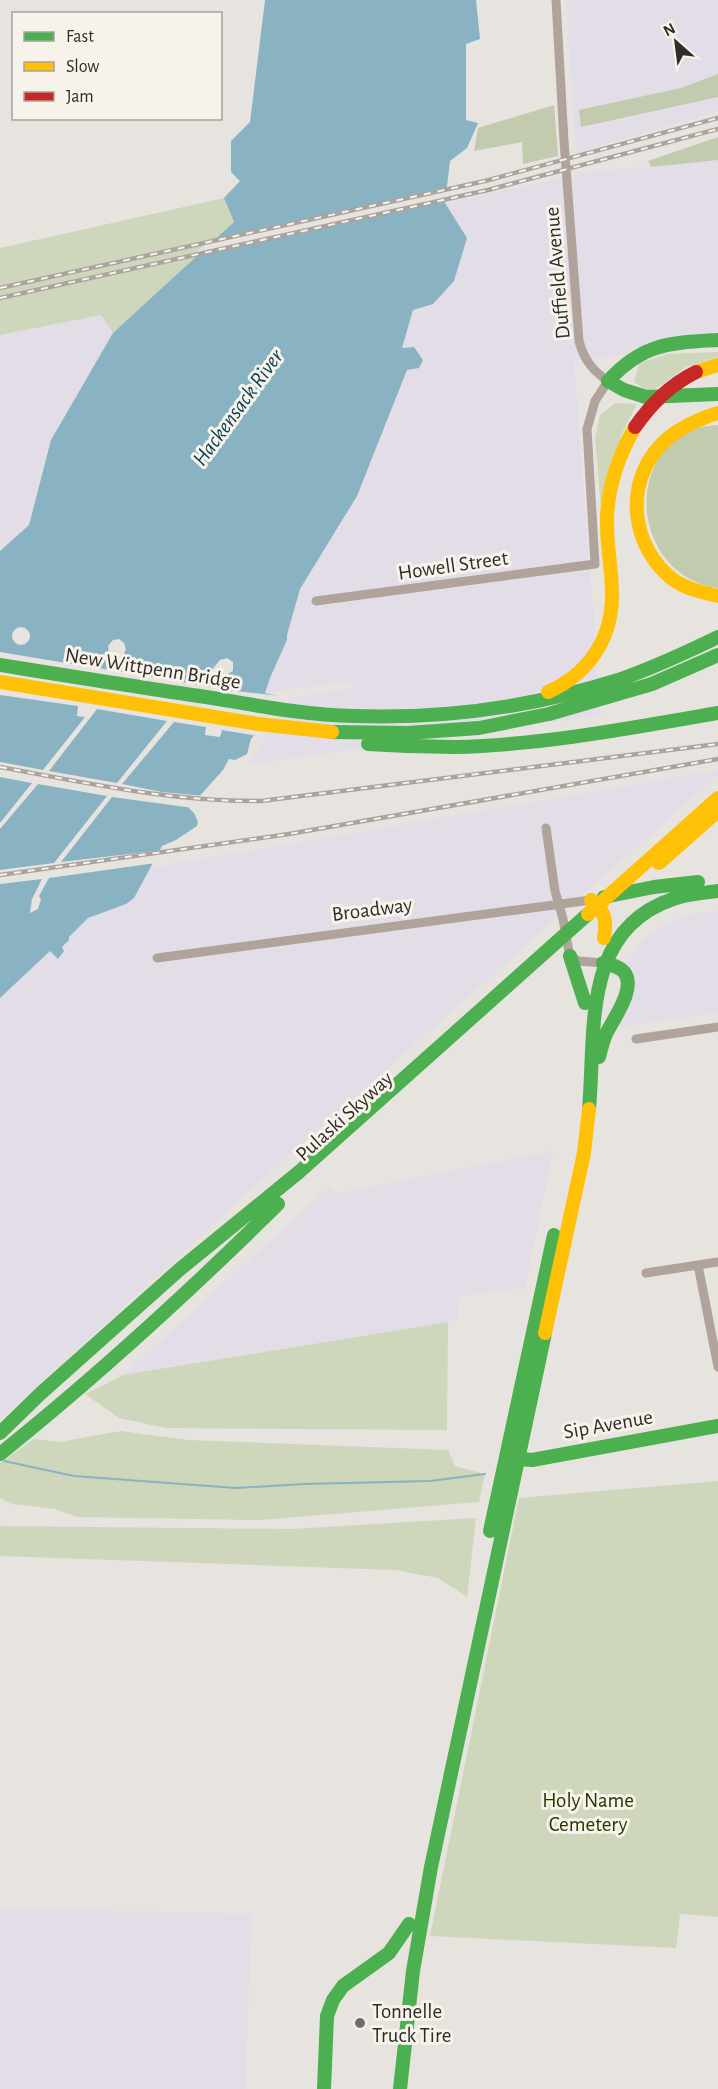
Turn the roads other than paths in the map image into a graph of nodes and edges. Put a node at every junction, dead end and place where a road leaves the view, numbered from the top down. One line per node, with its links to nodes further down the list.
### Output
1 (556, 0): 4 (street, Duffield Avenue)
2 (718, 340): 4 (main road)
3 (718, 365): 15 (main road, bridge)
4 (608, 381): 5 (main road); 8 (street, Howell Street)
5 (718, 394)
6 (718, 413): 7 (main road)
7 (718, 596)
8 (316, 601)
9 (718, 637): 15 (main road)
10 (718, 648): 14 (main road)
11 (718, 654): 14 (main road)
12 (0, 664): 15 (main road, New Wittpenn Bridge)
13 (0, 682): 17 (main road, New Wittpenn Bridge)
14 (626, 691): 17 (main road, New Wittpenn Bridge)
15 (501, 707)
16 (718, 713): 17 (main road)
17 (258, 724)
18 (718, 798): 40 (main road, Pulaski Skyway, bridge)
19 (718, 811): 41 (main road, Pulaski Skyway, bridge)
20 (546, 828): 25 (street)
21 (718, 880): 22 (main road)
22 (682, 884): 24 (main road); 26 (main road)
23 (718, 891): 29 (main road)
24 (591, 900): 25 (street, Broadway); 26 (main road)
25 (559, 905): 27 (street); 28 (street, Broadway)
26 (604, 938): 29 (main road)
27 (570, 956): 29 (street); 30 (main road)
28 (157, 958)
29 (597, 963): 30 (main road); 33 (main road); 33 (main road)
30 (585, 1003): 42 (main road)
31 (718, 1027): 32 (street)
32 (636, 1039)
33 (590, 1093): 42 (main road)
34 (718, 1262): 35 (street)
35 (698, 1265): 36 (street); 37 (street)
36 (646, 1273)
37 (714, 1325): 38 (street)
38 (718, 1367)
39 (718, 1426): 42 (main road, Sip Avenue)
40 (0, 1433)
41 (0, 1454)
42 (512, 1458): 43 (main road); 46 (main road)
43 (408, 1924): 44 (main road); 45 (main road)
44 (324, 2089)
45 (388, 2089)
46 (400, 2089)

